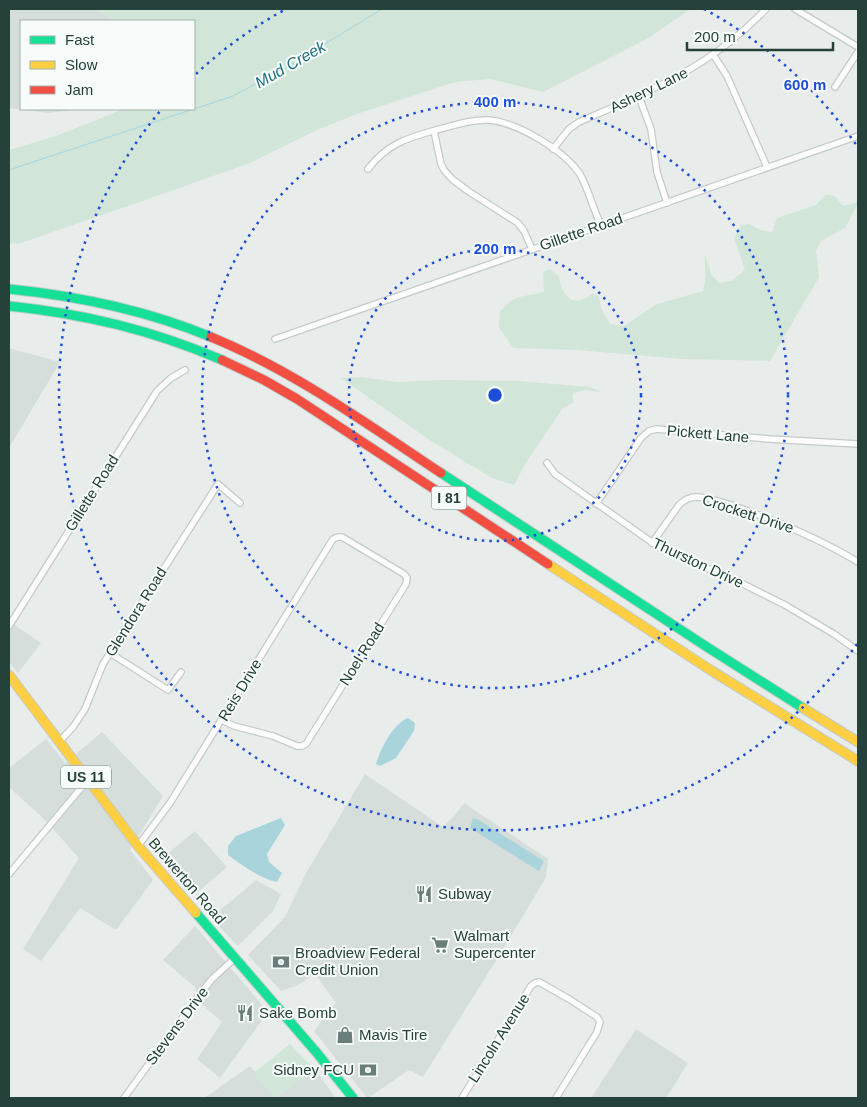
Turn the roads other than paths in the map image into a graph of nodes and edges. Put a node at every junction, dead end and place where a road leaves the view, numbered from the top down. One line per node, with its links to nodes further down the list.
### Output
1 (766, 9): 5 (street, Ashery Lane)
2 (795, 9): 3 (street)
3 (858, 47)
4 (858, 52): 6 (street)
5 (714, 56): 7 (street, Ashery Lane); 11 (street)
6 (835, 87)
7 (639, 97): 10 (street, Ashery Lane); 13 (street)
8 (434, 131): 10 (street); 12 (street); 15 (street)
9 (858, 136): 11 (street, Gillette Road)
10 (553, 148): 14 (street)
11 (766, 167): 13 (street, Gillette Road)
12 (368, 169)
13 (667, 202): 14 (street, Gillette Road)
14 (601, 225): 15 (street, Gillette Road)
15 (532, 249): 18 (street, Gillette Road)
16 (9, 289): 34 (main road, I 81)
17 (9, 306): 35 (main road, I 81)
18 (275, 339)
19 (185, 370): 27 (street, Gillette Road)
20 (858, 444): 23 (street, Pickett Lane)
21 (548, 462): 23 (street, Thurston Drive)
22 (240, 503): 29 (street, Glendora Road)
23 (596, 504): 25 (street, Thurston Drive)
24 (342, 537): 32 (street, Reis Drive); 32 (street, Noel Road)
25 (652, 544): 26 (street, Crockett Drive); 28 (street, Thurston Drive)
26 (858, 562)
27 (9, 626)
28 (858, 651)
29 (110, 653): 30 (street); 33 (street, Glendora Road)
30 (181, 672)
31 (9, 677): 33 (main road, Brewerton Road / US 11)
32 (222, 720): 37 (street, Reis Drive)
33 (59, 742): 36 (main road, Brewerton Road / US 11)
34 (858, 742)
35 (858, 761)
36 (90, 783): 37 (main road, Brewerton Road / US 11); 38 (street)
37 (138, 846): 39 (main road, Brewerton Road / US 11)
38 (9, 874)
39 (235, 958): 40 (street, Stevens Drive); 41 (main road, Brewerton Road / US 11)
40 (124, 1098)
41 (353, 1098)
42 (462, 1098): 43 (street, Lincoln Avenue)
43 (556, 1098)

